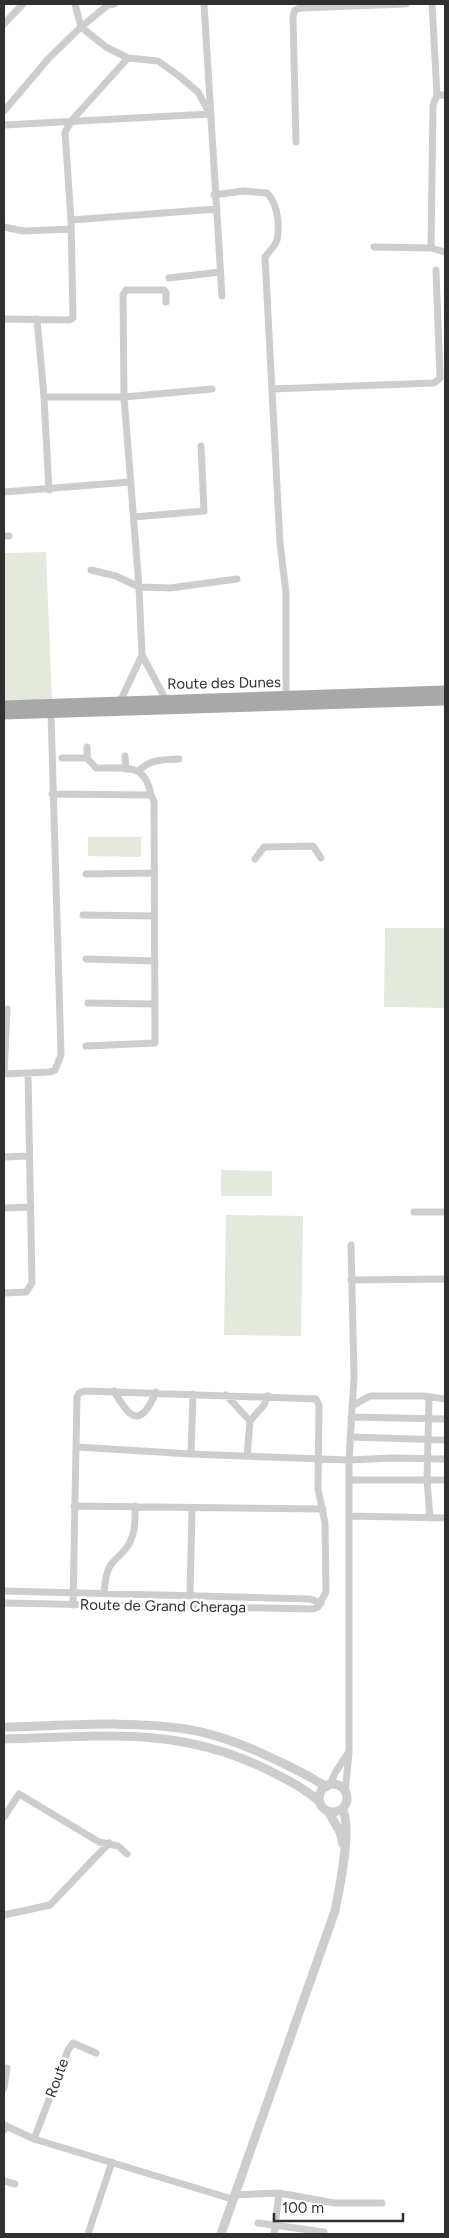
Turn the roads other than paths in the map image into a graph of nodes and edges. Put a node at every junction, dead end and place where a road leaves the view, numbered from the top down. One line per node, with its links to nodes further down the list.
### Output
1 (23, 4): 7 (street)
2 (75, 4): 8 (street)
3 (110, 4): 8 (street)
4 (204, 4): 12 (street)
5 (406, 4): 15 (street)
6 (432, 4): 10 (street)
7 (4, 24)
8 (81, 27): 9 (street); 11 (street)
9 (128, 58): 12 (street); 13 (street)
10 (441, 95): 22 (street)
11 (4, 111)
12 (210, 114): 13 (street); 16 (street)
13 (72, 120): 14 (street); 18 (street)
14 (4, 125)
15 (296, 142)
16 (214, 195): 17 (street); 32 (street)
17 (217, 209): 18 (street); 25 (street)
18 (71, 220): 20 (street)
19 (4, 227): 20 (street)
20 (71, 229): 30 (street)
21 (374, 246): 22 (street)
22 (431, 248): 23 (street)
23 (445, 252)
24 (436, 270): 32 (street)
25 (220, 272): 26 (street); 27 (street)
26 (169, 278)
27 (222, 296)
28 (166, 302): 34 (street)
29 (4, 319): 30 (street)
30 (37, 319): 33 (street)
31 (212, 389): 34 (street)
32 (272, 389): 45 (street)
33 (44, 397): 34 (street); 37 (street)
34 (124, 397): 36 (street)
35 (201, 446): 39 (street)
36 (130, 482): 37 (street); 39 (street)
37 (49, 490): 38 (street)
38 (4, 492)
39 (134, 517): 42 (street)
40 (91, 570): 42 (street)
41 (237, 579): 42 (street)
42 (139, 587): 43 (street)
43 (142, 655): 46 (street); 49 (street)
44 (445, 691): 45 (main road, Route des Dunes)
45 (286, 697): 46 (main road, Route des Dunes)
46 (166, 700): 49 (main road, Route des Dunes)
47 (445, 700): 49 (main road, Route des Dunes)
48 (4, 706): 49 (main road, Route des Dunes)
49 (119, 706): 50 (main road, Route des Dunes)
50 (51, 713): 51 (main road, Route des Dunes); 59 (street)
51 (4, 714)
52 (87, 747): 55 (street)
53 (125, 756): 57 (street)
54 (62, 758): 55 (street)
55 (87, 758): 57 (street)
56 (179, 759): 58 (street)
57 (126, 769): 58 (street)
58 (139, 771): 60 (street)
59 (52, 794): 60 (street); 74 (street)
60 (151, 795): 63 (street)
61 (321, 858): 62 (street)
62 (255, 859)
63 (154, 873): 64 (street); 66 (street)
64 (86, 874)
65 (83, 915): 66 (street)
66 (154, 916): 68 (street)
67 (86, 959): 68 (street)
68 (155, 960): 70 (street)
69 (88, 1003): 70 (street)
70 (155, 1004): 72 (street)
71 (6, 1009): 73 (street)
72 (86, 1046)
73 (4, 1074): 74 (street)
74 (28, 1074): 75 (street)
75 (28, 1156): 76 (street); 77 (street)
76 (4, 1157)
77 (31, 1207): 78 (street); 84 (street)
78 (4, 1208)
79 (414, 1212): 80 (street)
80 (445, 1212)
81 (350, 1245): 83 (street)
82 (445, 1279): 83 (street)
83 (351, 1280): 92 (street)
84 (4, 1293)
85 (114, 1391): 86 (street); 86 (street); 100 (street)
86 (156, 1392): 87 (street)
87 (193, 1394): 88 (street); 101 (street)
88 (226, 1395): 89 (street); 96 (street)
89 (268, 1396): 96 (street); 103 (street)
90 (429, 1398): 91 (street); 92 (street); 94 (street)
91 (445, 1399)
92 (352, 1406): 93 (street)
93 (351, 1417): 94 (street); 97 (street)
94 (428, 1419): 95 (street); 98 (street)
95 (445, 1419)
96 (250, 1422): 102 (street)
97 (350, 1437): 98 (street); 106 (street)
98 (428, 1438): 99 (street); 104 (street)
99 (445, 1440)
100 (77, 1447): 101 (street); 110 (street)
101 (191, 1454): 102 (street)
102 (247, 1456): 103 (street)
103 (318, 1458): 106 (street); 113 (street)
104 (428, 1459): 105 (street); 106 (street); 108 (street)
105 (445, 1459)
106 (349, 1460): 107 (street)
107 (349, 1480): 108 (street); 114 (street)
108 (427, 1480): 109 (street); 115 (street)
109 (445, 1480)
110 (74, 1506): 111 (street); 118 (street)
111 (135, 1506): 112 (street); 119 (street)
112 (192, 1509): 113 (street); 120 (street)
113 (323, 1509): 122 (street)
114 (349, 1516): 115 (street); 126 (street)
115 (430, 1518): 116 (street)
116 (445, 1518)
117 (4, 1591): 118 (street)
118 (73, 1592): 119 (street); 123 (street)
119 (104, 1593): 120 (street)
120 (190, 1596): 122 (street)
121 (4, 1603): 123 (street, Route de Grand Cheraga)
122 (321, 1603): 123 (street, Route de Grand Cheraga)
123 (73, 1605)
124 (4, 1727): 127 (street)
125 (4, 1739): 129 (street)
126 (349, 1753): 127 (street); 128 (street)
127 (328, 1786): 128 (street); 129 (street)
128 (345, 1792): 130 (street)
129 (320, 1802): 131 (street)
130 (342, 1808): 131 (street); 134 (street)
131 (328, 1811): 134 (street)
132 (4, 1817): 133 (street)
133 (109, 1843): 135 (street); 136 (street)
134 (344, 1846): 146 (street)
135 (127, 1854)
136 (4, 1915)
137 (96, 2053): 141 (street, Route)
138 (7, 2068): 139 (street)
139 (4, 2088)
140 (4, 2130): 141 (street)
141 (34, 2139): 142 (street)
142 (112, 2162): 146 (street); 151 (street)
143 (4, 2181): 144 (street)
144 (15, 2184)
145 (279, 2194): 146 (street); 147 (street); 149 (street)
146 (233, 2197): 152 (street)
147 (382, 2203)
148 (258, 2223): 149 (street)
149 (275, 2224): 150 (street); 153 (street)
150 (324, 2232)
151 (88, 2234)
152 (220, 2234)
153 (274, 2234)

